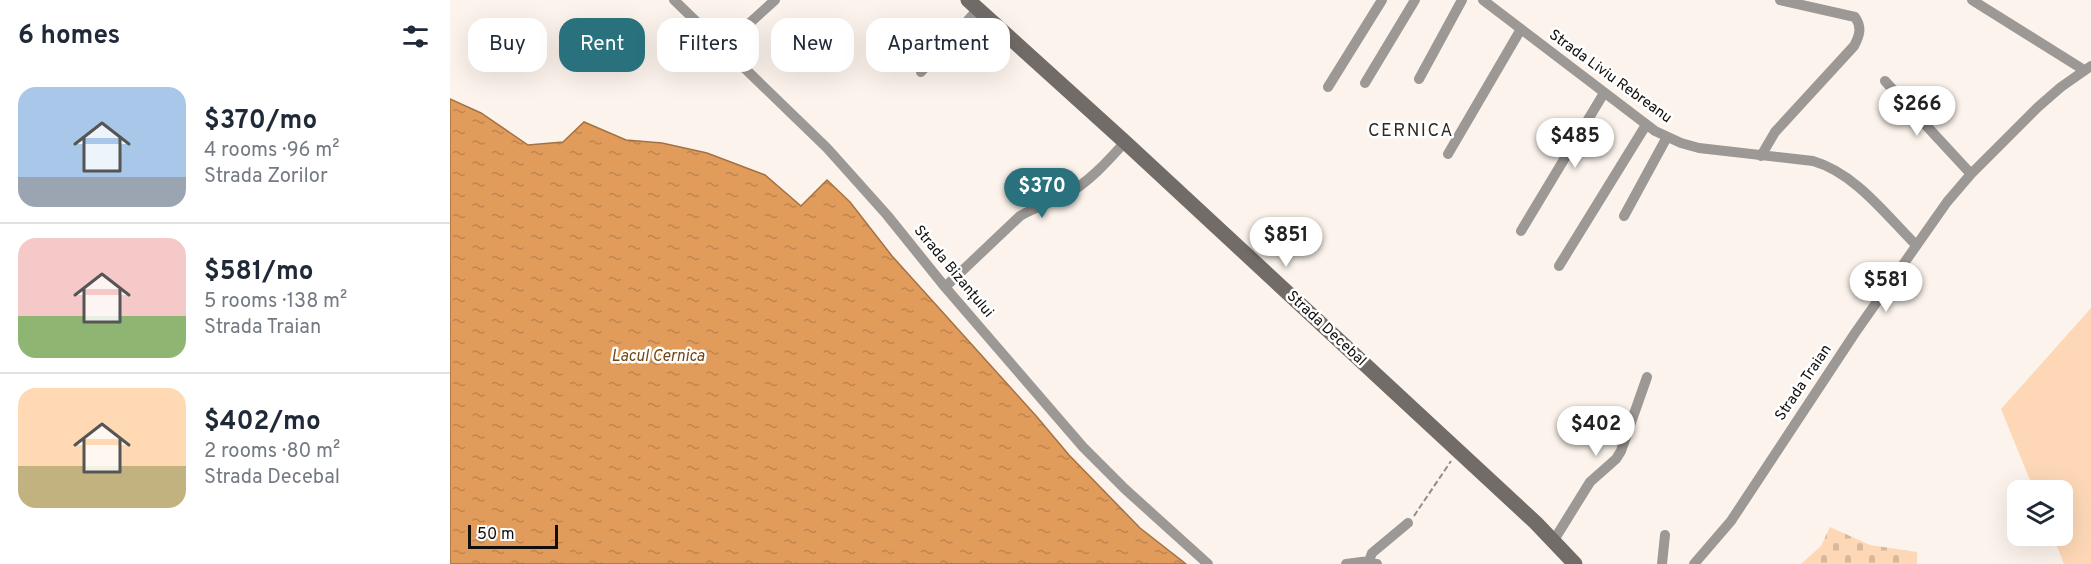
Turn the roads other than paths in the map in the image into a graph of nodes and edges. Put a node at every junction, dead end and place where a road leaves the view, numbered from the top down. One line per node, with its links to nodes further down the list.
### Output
1 (674, 0): 10 (street, Strada Bizanțului)
2 (775, 0): 11 (street)
3 (1382, 0): 19 (street)
4 (1415, 0): 18 (street)
5 (1462, 0): 16 (street)
6 (1483, 0): 13 (street, Strada Liviu Rebreanu)
7 (1780, 0): 25 (street)
8 (1972, 0): 14 (street)
9 (973, 4): 12 (street); 23 (main road, Strada Decebal)
10 (692, 18)
11 (755, 18)
12 (962, 18)
13 (1521, 29): 20 (street, Strada Liviu Rebreanu); 24 (street)
14 (2088, 68): 26 (street, Strada Traian)
15 (747, 72): 31 (street, Strada Bizanțului)
16 (1419, 80)
17 (1885, 81): 26 (street)
18 (1365, 83)
19 (1328, 87)
20 (1604, 93): 21 (street, Strada Liviu Rebreanu); 28 (street)
21 (1646, 125): 22 (street, Strada Liviu Rebreanu); 30 (street)
22 (1667, 137): 25 (street, Strada Liviu Rebreanu); 27 (street)
23 (1125, 142): 31 (street); 35 (main road, Strada Decebal)
24 (1448, 154)
25 (1761, 156): 29 (street, Strada Liviu Rebreanu)
26 (1971, 174): 29 (street, Strada Traian)
27 (1624, 216)
28 (1521, 231)
29 (1916, 245): 41 (street, Strada Traian)
30 (1559, 266)
31 (945, 287): 37 (street, Strada Bizanțului)
32 (1647, 377): 35 (street)
33 (1408, 523): 36 (street)
34 (1665, 535): 40 (street)
35 (1554, 540): 39 (main road, Strada Decebal)
36 (1373, 562): 38 (street)
37 (1208, 564)
38 (1346, 564)
39 (1575, 564)
40 (1662, 564)
41 (1694, 564)

